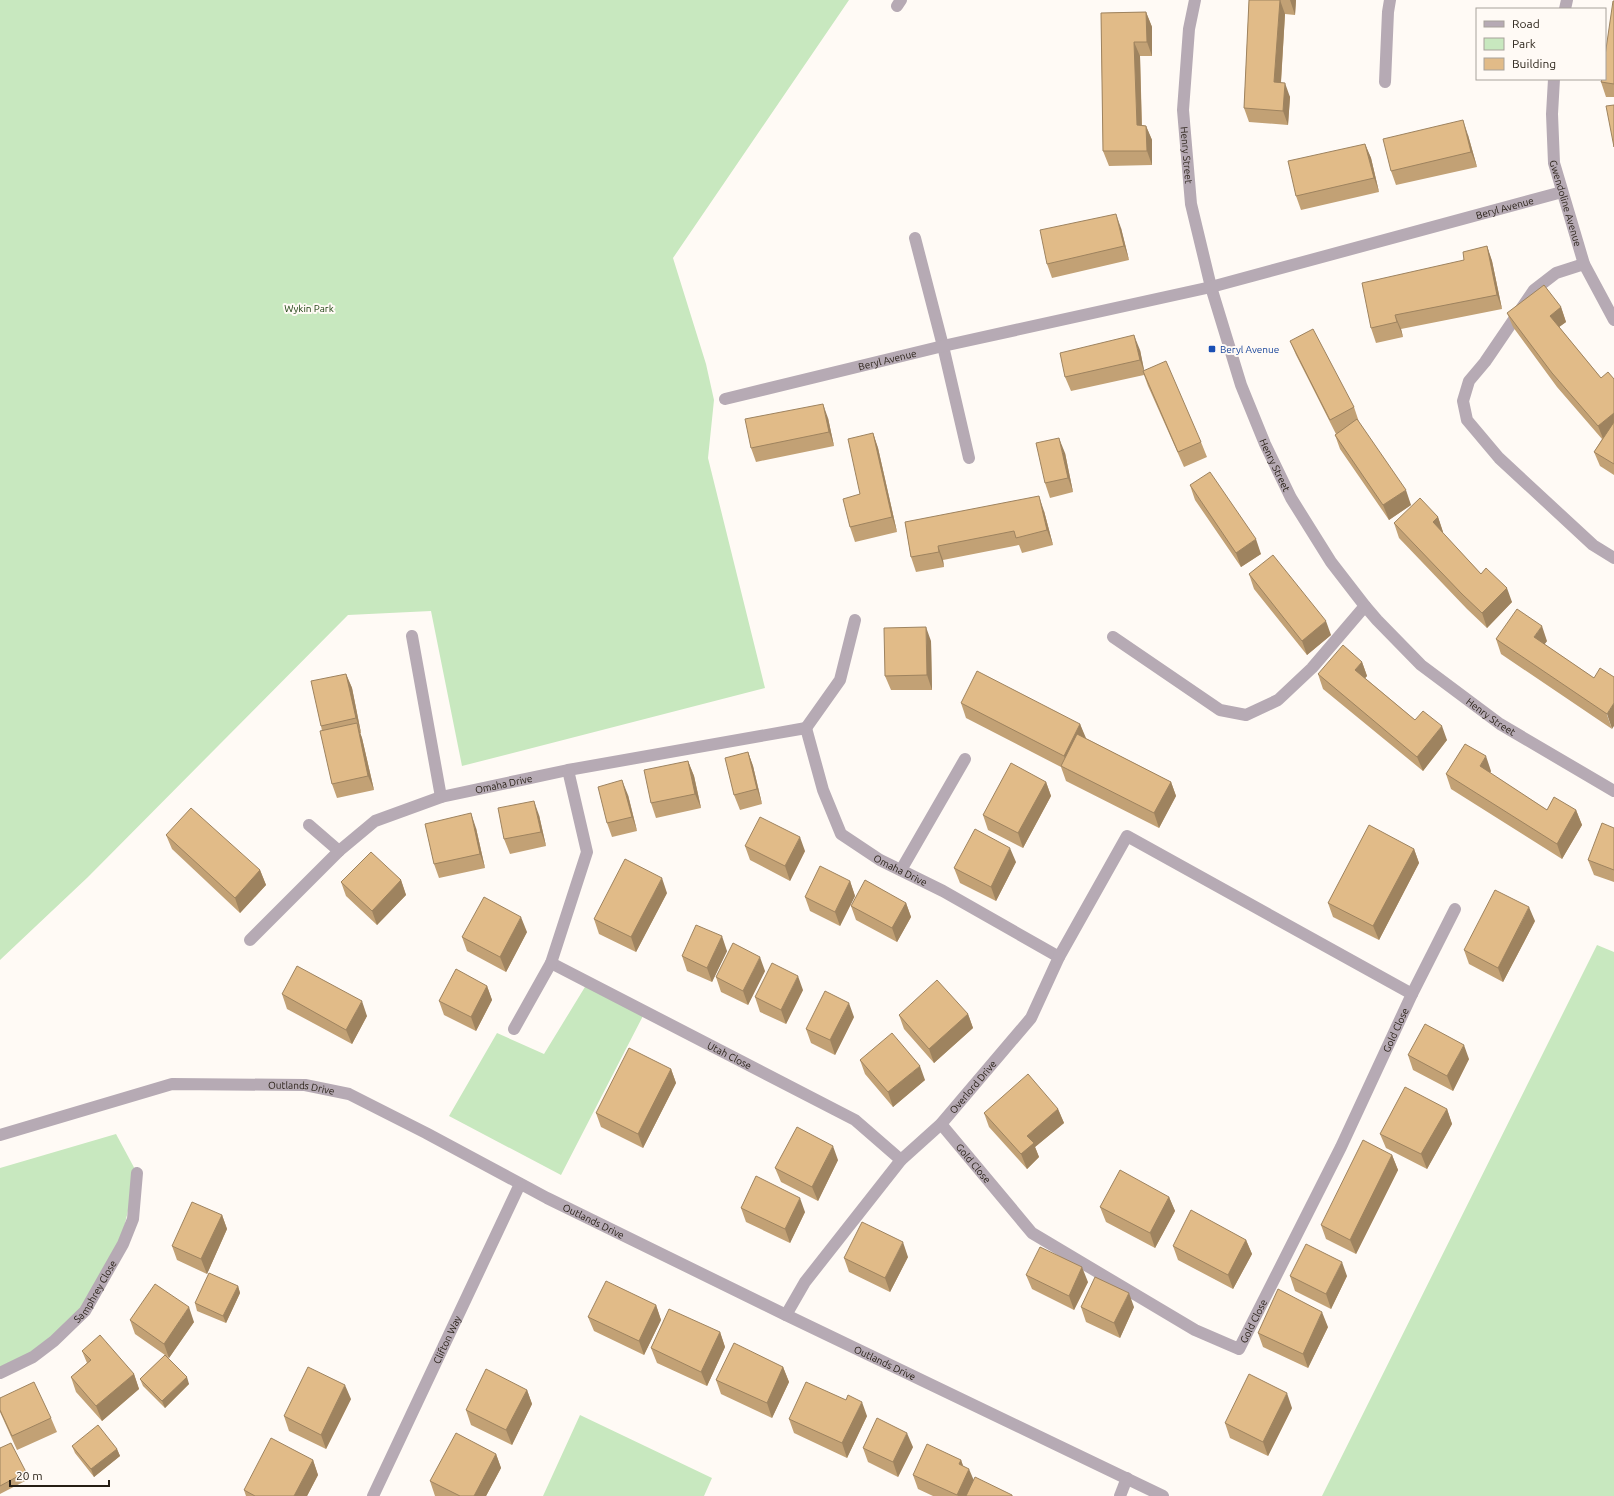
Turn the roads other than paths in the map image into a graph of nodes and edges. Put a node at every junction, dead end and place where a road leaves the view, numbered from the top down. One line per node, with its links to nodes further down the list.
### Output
1 (1195, 0): 8 (street, Henry Street)
2 (1390, 0): 4 (street)
3 (1554, 80): 5 (street, Gwendoline Avenue)
4 (1385, 82)
5 (1562, 192): 7 (street, Gwendoline Avenue); 8 (street, Beryl Avenue)
6 (915, 238): 10 (street)
7 (1584, 264): 9 (street, Gwendoline Avenue); 13 (street)
8 (1211, 287): 10 (street, Beryl Avenue); 14 (street, Henry Street)
9 (1614, 320)
10 (943, 346): 11 (street, Beryl Avenue); 12 (street)
11 (725, 399)
12 (969, 458)
13 (1614, 558)
14 (1365, 606): 17 (street); 21 (street, Henry Street)
15 (855, 620): 18 (street)
16 (412, 636): 22 (street)
17 (1113, 637)
18 (806, 728): 20 (street, Omaha Drive); 25 (street, Omaha Drive)
19 (965, 759): 25 (street)
20 (568, 770): 22 (street, Omaha Drive); 29 (street)
21 (1614, 791)
22 (441, 797): 24 (street, Omaha Drive)
23 (309, 825): 24 (street)
24 (339, 850): 27 (street, Omaha Drive)
25 (901, 870): 28 (street, Omaha Drive)
26 (1455, 909): 30 (street)
27 (250, 940)
28 (1060, 957): 30 (street, Overlord Drive); 32 (street, Overlord Drive)
29 (550, 963): 31 (street); 34 (street, Utah Close)
30 (1412, 994): 32 (street, Gold Close)
31 (514, 1029)
32 (941, 1124): 34 (street, Overlord Drive)
33 (0, 1135): 36 (street, Outlands Drive)
34 (901, 1160): 37 (street, Overlord Drive)
35 (137, 1173): 38 (street, Samphrey Close)
36 (520, 1184): 37 (street, Outlands Drive); 40 (street, Clifton Way)
37 (786, 1315): 39 (street, Outlands Drive)
38 (0, 1373)
39 (1127, 1478): 41 (street); 42 (street, Outlands Drive)
40 (373, 1496)
41 (1120, 1496)
42 (1163, 1496)

